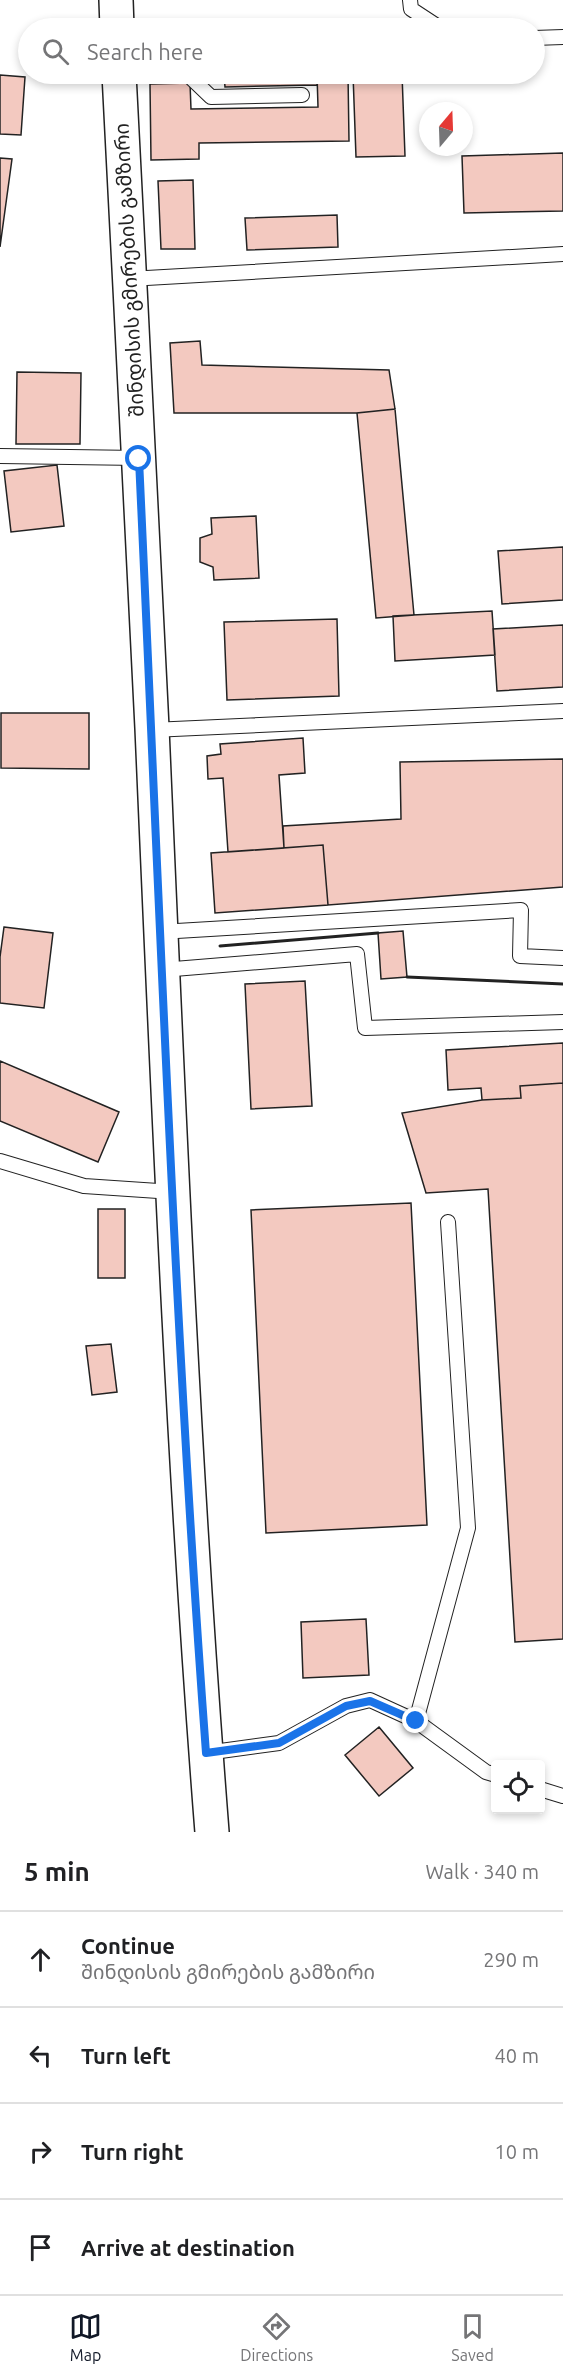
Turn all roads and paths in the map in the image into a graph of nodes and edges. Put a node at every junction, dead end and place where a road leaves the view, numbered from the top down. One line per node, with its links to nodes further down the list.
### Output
1 (116, 0): 3 (main road)
2 (410, 0): 4 (lane)
3 (117, 18)
4 (425, 18)
5 (563, 37): 6 (lane)
6 (545, 38)
7 (119, 84): 11 (main road, შინდისის გმირების გამზირი)
8 (197, 84): 9 (lane)
9 (302, 95)
10 (563, 254): 11 (lane)
11 (129, 279): 13 (main road, შინდისის გმირების გამზირი)
12 (0, 456): 13 (lane)
13 (139, 459): 15 (main road, შინდისის გმირების გამზირი)
14 (563, 711): 15 (lane)
15 (152, 730): 16 (main road, შინდისის გმირების გამზირი)
16 (160, 932): 17 (lane); 18 (main road, შინდისის გმირების გამზირი)
17 (563, 958)
18 (162, 970): 19 (lane); 21 (main road, შინდისის გმირების გამზირი)
19 (563, 1022)
20 (0, 1161): 21 (lane)
21 (173, 1192): 24 (main road, შინდისის გმირების გამზირი)
22 (448, 1222): 23 (lane)
23 (416, 1721): 24 (lane); 25 (lane)
24 (206, 1753): 28 (main road, შინდისის გმირების გამზირი)
25 (491, 1774)
26 (545, 1791): 27 (lane)
27 (563, 1796)
28 (212, 1832)

